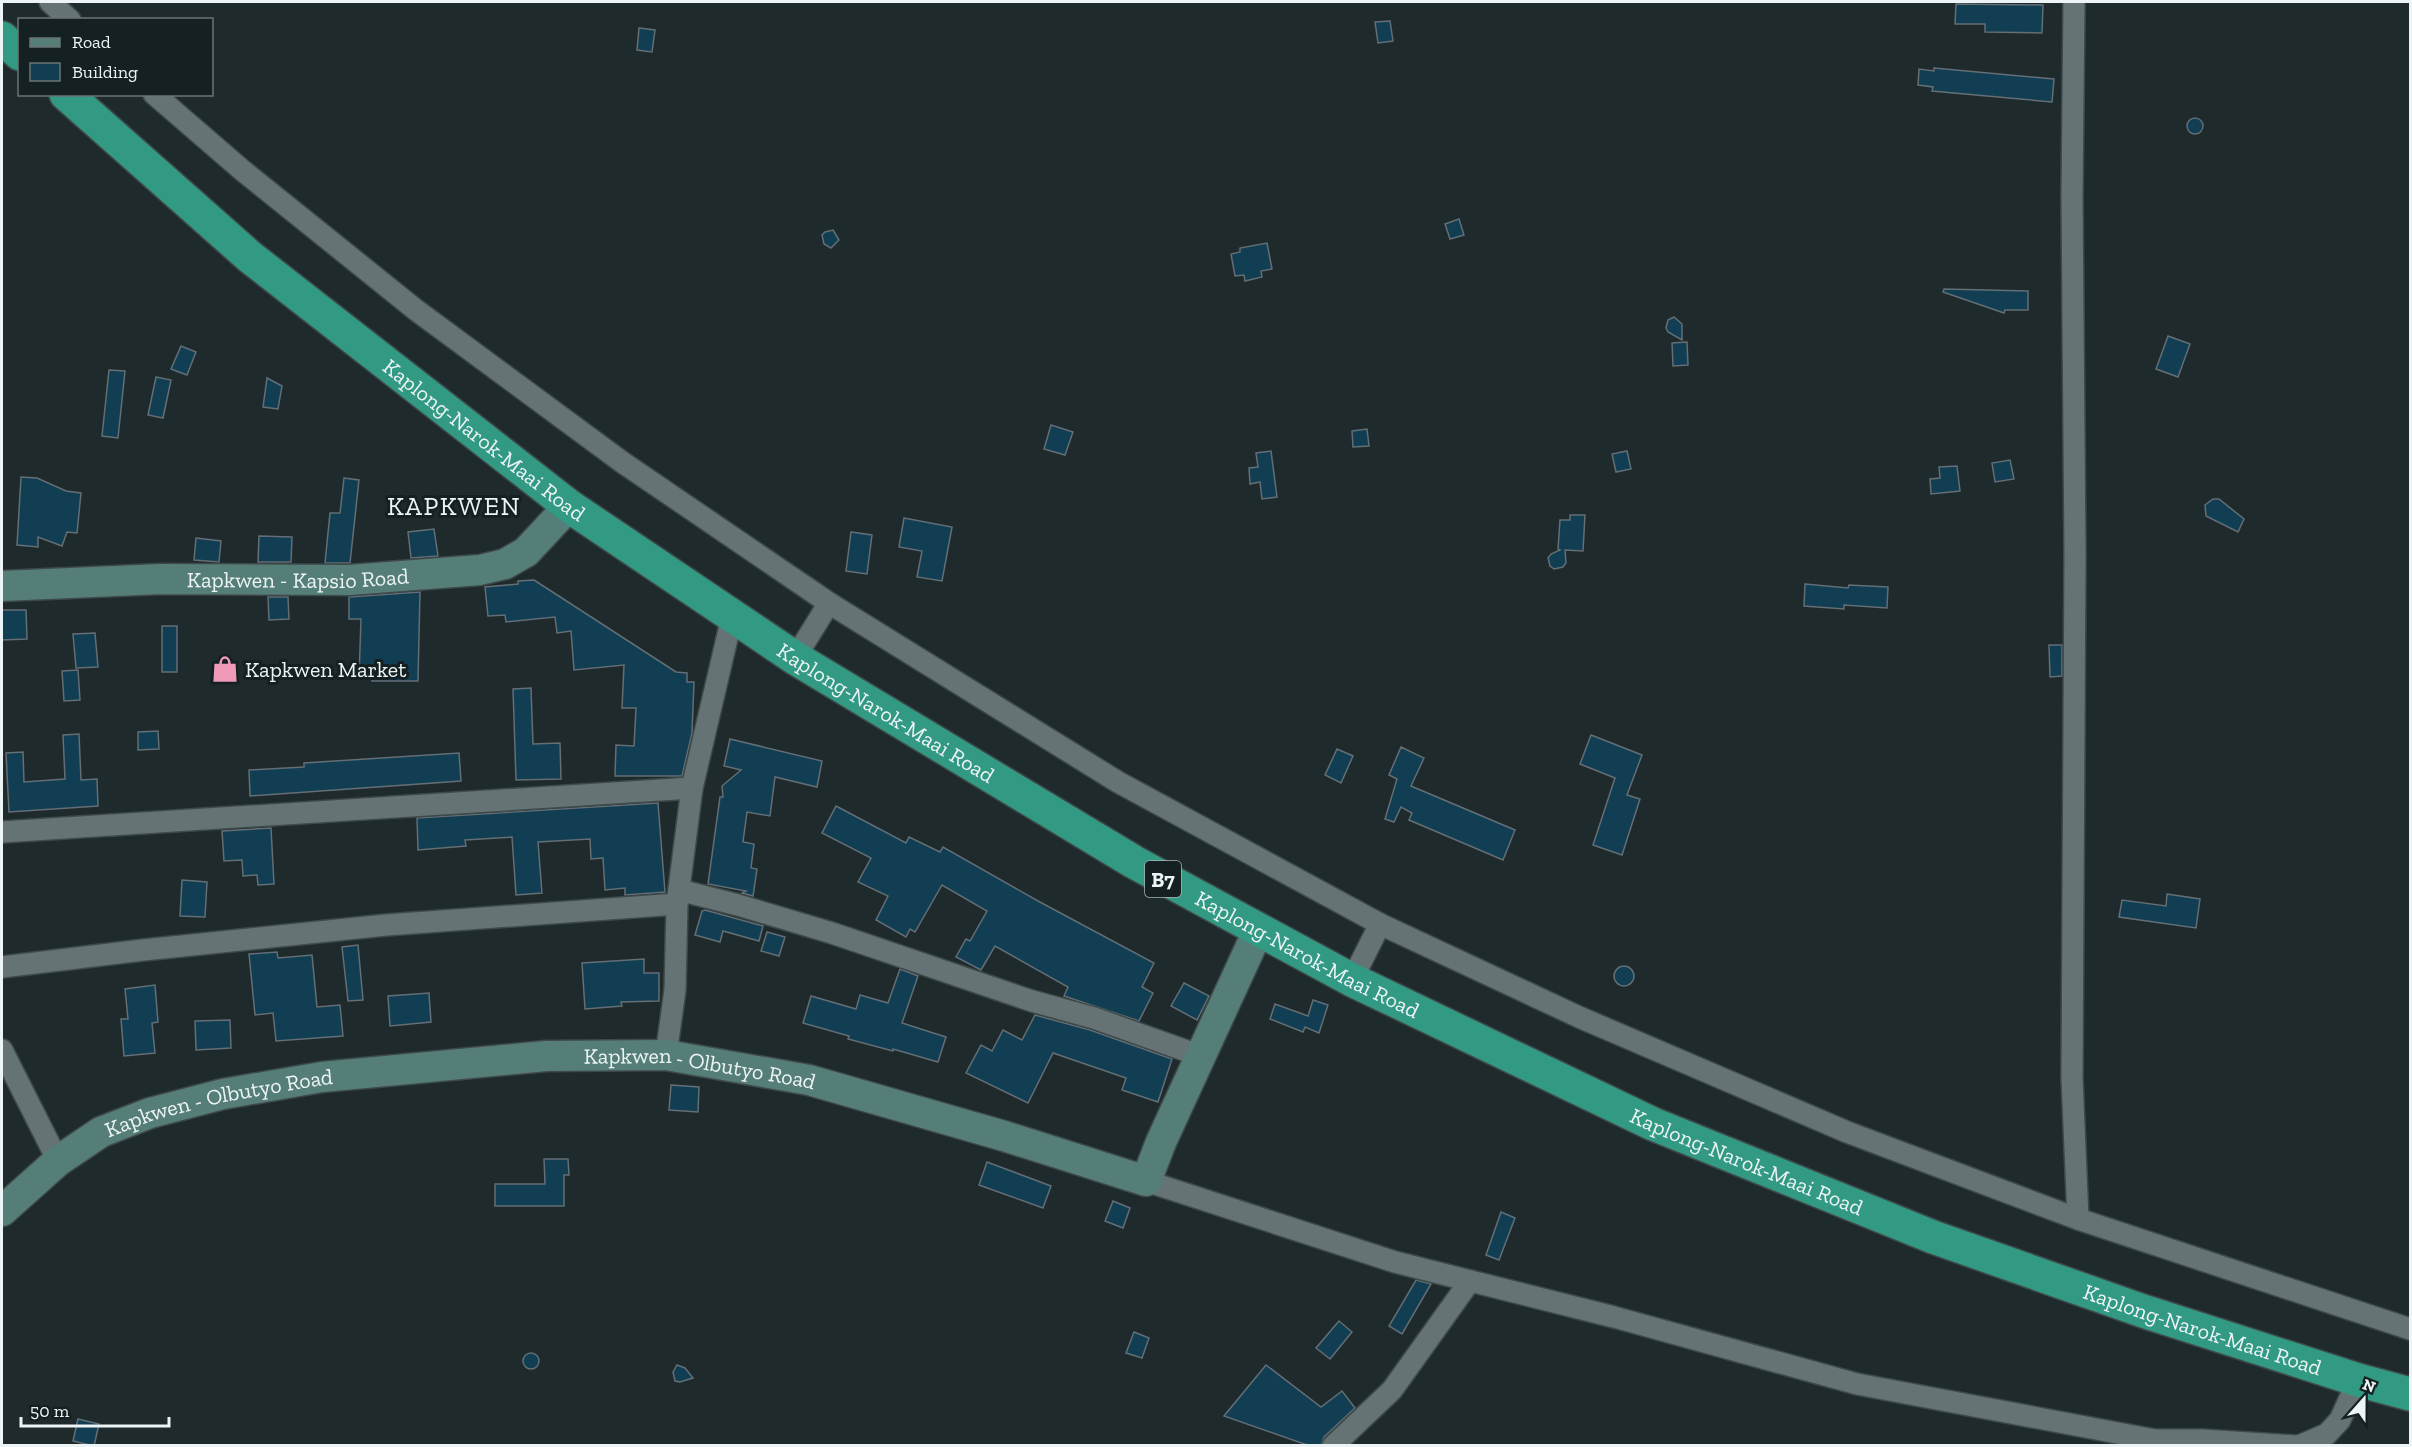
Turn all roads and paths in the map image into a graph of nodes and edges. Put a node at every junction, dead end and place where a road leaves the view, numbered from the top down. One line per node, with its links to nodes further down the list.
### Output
1 (50, 2): 3 (street)
2 (2074, 2): 26 (street)
3 (68, 18)
4 (2, 38): 5 (highway)
5 (18, 52)
6 (68, 96): 8 (highway, Kaplong-Narok-Maai Road / B7)
7 (156, 96): 10 (street)
8 (569, 506): 9 (street, Kapkwen - Kapsio Road); 11 (highway, Kaplong-Narok-Maai Road / B7)
9 (2, 586)
10 (829, 603): 12 (street); 16 (street)
11 (732, 617): 12 (highway, Kaplong-Narok-Maai Road / B7); 13 (street)
12 (795, 658): 17 (highway, Kaplong-Narok-Maai Road / B7)
13 (692, 788): 14 (street); 15 (street)
14 (2, 832)
15 (678, 897): 18 (street); 21 (street); 22 (street)
16 (1380, 924): 19 (street); 26 (street)
17 (1258, 931): 19 (highway, Kaplong-Narok-Maai Road / B7); 22 (street)
18 (2, 968)
19 (1353, 980): 29 (highway, Kaplong-Narok-Maai Road / B7)
20 (2, 1050): 23 (street)
21 (666, 1055): 23 (street, Kapkwen - Olbutyo Road); 24 (street, Kapkwen - Olbutyo Road)
22 (1201, 1056): 24 (street)
23 (58, 1161): 25 (street, Kapkwen - Olbutyo Road)
24 (1146, 1181): 27 (street)
25 (2, 1211)
26 (2078, 1219): 28 (street)
27 (1470, 1281): 31 (street); 32 (street)
28 (2410, 1329)
29 (2358, 1380): 30 (highway, Kaplong-Narok-Maai Road / B7); 33 (street)
30 (2410, 1394)
31 (2155, 1443): 33 (street)
32 (1333, 1446)
33 (2298, 1446)

